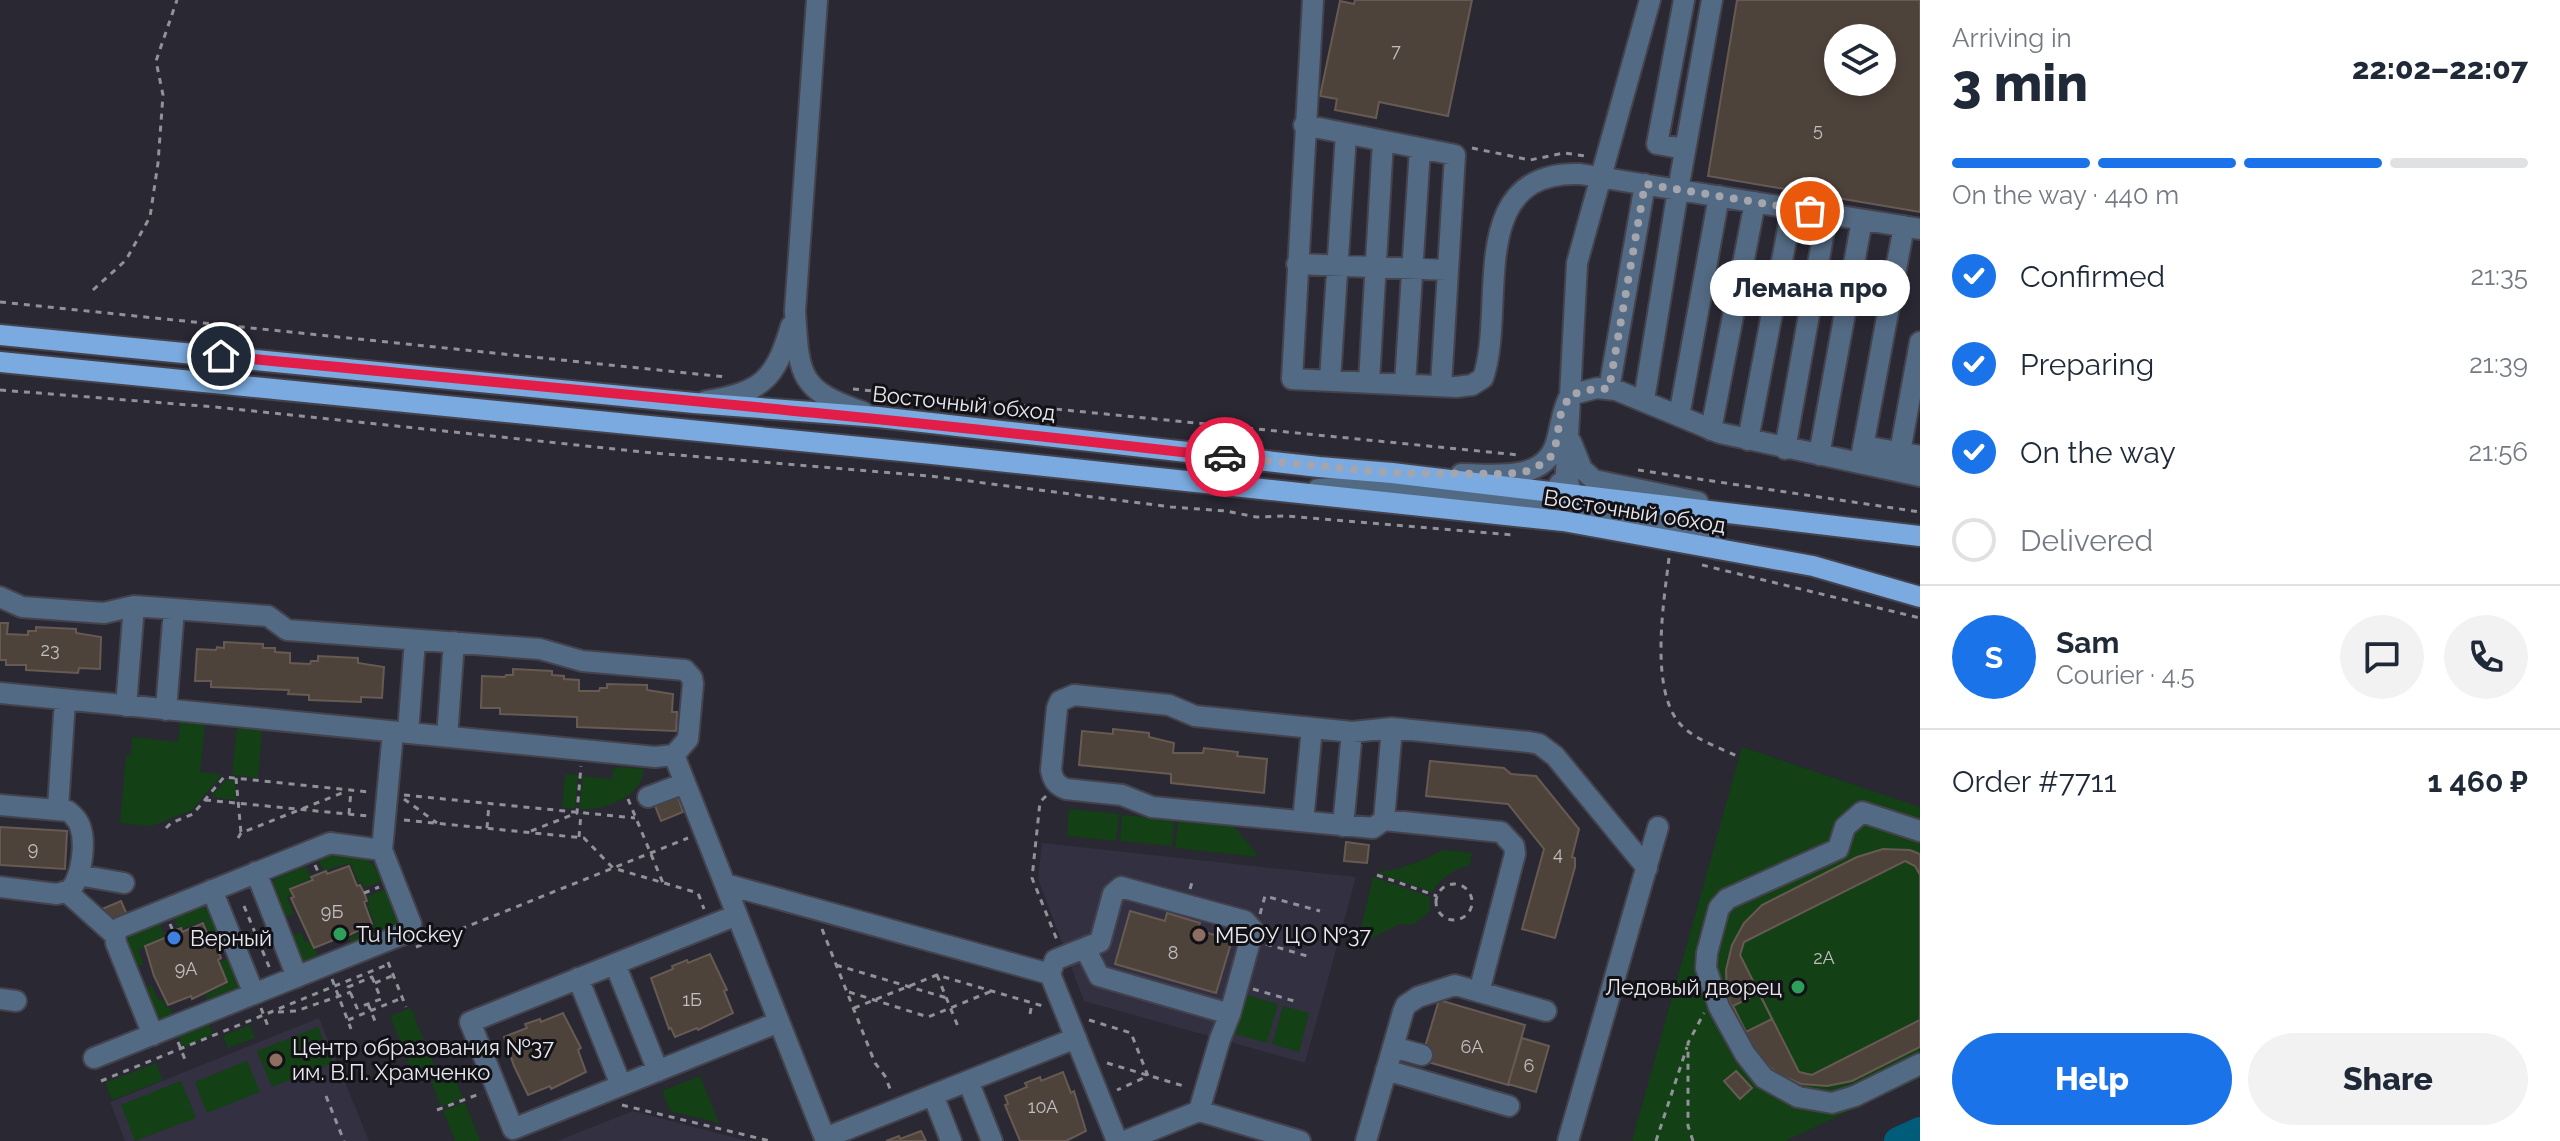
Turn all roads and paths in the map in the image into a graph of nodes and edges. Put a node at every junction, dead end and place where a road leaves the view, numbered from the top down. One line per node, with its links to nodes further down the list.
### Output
1 (177, 0): 27 (path)
2 (817, 0): 29 (street)
3 (1313, 0): 7 (street)
4 (1650, 0): 13 (street)
5 (1684, 0): 11 (street)
6 (1712, 0): 11 (street)
7 (1304, 125): 8 (street); 22 (street)
8 (1346, 134): 9 (street); 23 (street)
9 (1383, 141): 10 (street); 24 (street)
10 (1420, 148): 25 (street); 26 (street)
11 (1685, 149): 15 (street)
12 (1530, 160): 13 (path)
13 (1597, 168): 14 (street); 37 (street); 41 (street)
14 (1645, 184): 15 (street); 39 (street)
15 (1678, 190): 16 (street); 42 (street)
16 (1719, 196): 17 (street); 44 (street)
17 (1755, 202): 18 (street); 46 (street)
18 (1792, 208): 19 (street); 48 (street)
19 (1827, 214): 20 (street); 49 (street)
20 (1862, 220): 21 (street); 53 (street)
21 (1912, 228): 50 (street)
22 (1297, 264): 23 (street); 34 (street)
23 (1337, 265): 24 (street); 34 (street)
24 (1375, 267): 25 (street); 35 (street)
25 (1413, 269): 26 (street); 36 (street)
26 (1448, 270): 37 (street)
27 (93, 290)
28 (0, 302): 33 (path)
29 (795, 311): 43 (street); 45 (street)
30 (0, 335): 43 (main road, Восточный обход)
31 (1920, 342): 51 (street)
32 (0, 362): 57 (main road, Восточный обход)
33 (729, 378)
34 (1330, 380): 35 (street)
35 (1369, 382): 36 (street)
36 (1405, 384): 37 (street)
37 (1441, 386)
38 (845, 388): 52 (path)
39 (1609, 389): 41 (street); 42 (street)
40 (0, 390): 61 (path)
41 (1570, 395): 47 (street); 55 (street)
42 (1644, 400): 44 (street)
43 (694, 403): 45 (main road, Восточный обход)
44 (1679, 416): 46 (street)
45 (878, 417): 55 (main road, Восточный обход)
46 (1711, 430): 48 (street)
47 (1568, 434): 58 (street); 60 (street)
48 (1748, 440): 49 (street)
49 (1785, 449): 53 (street)
50 (1862, 454): 51 (street); 53 (street); 56 (street)
51 (1910, 454)
52 (1525, 455)
53 (1819, 455)
54 (1638, 470): 59 (path)
55 (1392, 473): 58 (main road, Восточный обход)
56 (1920, 476)
57 (1291, 491): 58 (street); 63 (main road, Восточный обход)
58 (1563, 495): 60 (main road, Восточный обход); 63 (street)
59 (1920, 512)
60 (1757, 515): 62 (main road, Восточный обход)
61 (1516, 535)
62 (1920, 536)
63 (1724, 550): 67 (main road, Восточный обход)
64 (1669, 557): 84 (path)
65 (1697, 564): 70 (path)
66 (0, 597): 68 (street)
67 (1920, 597)
68 (134, 606): 69 (street); 75 (street)
69 (174, 609): 71 (street); 76 (street)
70 (1920, 618)
71 (415, 640): 72 (street); 79 (street)
72 (454, 642): 81 (street); 83 (street)
73 (0, 693): 74 (street)
74 (65, 700): 75 (street); 96 (street)
75 (126, 706): 76 (street)
76 (166, 710): 79 (street)
77 (1312, 728): 80 (street); 87 (street); 102 (street)
78 (1392, 728): 80 (street); 101 (street); 116 (street)
79 (401, 732): 81 (street); 100 (street)
80 (1352, 732): 104 (street)
81 (447, 737): 82 (street)
82 (583, 750): 83 (street); 108 (path)
83 (674, 755): 86 (street)
84 (1737, 756)
85 (236, 778): 93 (path)
86 (685, 783): 91 (street); 109 (street)
87 (1058, 785): 102 (street); 138 (path)
88 (343, 789): 97 (path)
89 (351, 790): 99 (path)
90 (398, 795): 103 (path)
91 (638, 798): 114 (path)
92 (205, 800): 93 (path)
93 (239, 804): 97 (path); 110 (path)
94 (489, 804): 106 (path)
95 (0, 805): 96 (street)
96 (58, 808): 121 (street)
97 (300, 810): 99 (path); 110 (path)
98 (581, 813): 111 (path)
99 (349, 814): 100 (path)
100 (385, 818): 103 (path); 113 (street)
101 (1384, 820): 104 (street); 161 (street)
102 (1303, 821): 104 (street)
103 (438, 823): 106 (path)
104 (1343, 826)
105 (1658, 827): 116 (street)
106 (487, 828): 108 (path)
107 (1920, 831): 195 (street)
108 (528, 832): 111 (path)
109 (704, 832): 114 (path); 122 (street)
110 (241, 833): 112 (path)
111 (579, 837): 115 (path)
112 (238, 838)
113 (382, 850): 117 (street); 135 (street)
114 (650, 854): 115 (path); 120 (path)
115 (613, 868): 120 (path); 137 (path)
116 (1647, 868): 222 (street)
117 (256, 872): 124 (street); 131 (street)
118 (1377, 875): 125 (path)
119 (124, 883): 121 (street)
120 (663, 883): 129 (path)
121 (72, 884): 123 (street); 133 (street)
122 (725, 884): 128 (street); 146 (street)
123 (0, 887)
124 (212, 890): 133 (street); 136 (street)
125 (1437, 896): 125 (path)
126 (244, 906): 134 (path)
127 (1320, 911): 132 (path)
128 (737, 915): 129 (street); 184 (street)
129 (711, 925): 142 (street)
130 (821, 927): 144 (path)
131 (278, 928): 134 (path); 152 (street)
132 (1250, 932): 139 (street); 140 (path); 155 (street)
133 (115, 935): 188 (street)
134 (258, 936): 136 (path); 152 (path)
135 (381, 943): 141 (path); 143 (street)
136 (234, 946): 162 (street)
137 (416, 947)
138 (1060, 947)
139 (1085, 948): 146 (street); 179 (street)
140 (1307, 956)
141 (389, 964): 147 (path); 150 (path)
142 (615, 964): 151 (street); 197 (street)
143 (326, 965): 152 (street); 156 (path)
144 (836, 965): 145 (path); 157 (path)
145 (840, 974): 149 (path); 158 (path)
146 (1050, 974): 176 (street)
147 (394, 975): 154 (path); 164 (path)
148 (937, 975): 157 (path); 159 (path); 165 (path)
149 (833, 976)
150 (357, 977): 153 (path); 156 (path)
151 (578, 978): 201 (street); 202 (street)
152 (289, 980): 162 (street)
153 (359, 982): 154 (path); 160 (path)
154 (375, 983): 169 (path)
155 (1238, 985): 167 (path); 179 (street)
156 (334, 986): 163 (path); 175 (path)
157 (908, 986): 165 (path); 166 (path)
158 (847, 991): 166 (path); 172 (path)
159 (992, 991): 168 (path); 171 (path)
160 (351, 992): 163 (path); 169 (path)
161 (1479, 992): 174 (street); 191 (street)
162 (254, 994): 180 (path); 188 (street)
163 (339, 997): 175 (path); 182 (path)
164 (402, 998): 170 (path); 173 (path)
165 (947, 998): 171 (path)
166 (875, 1000): 171 (path); 172 (path)
167 (1294, 1001)
168 (1032, 1003): 176 (path); 178 (path)
169 (368, 1004): 173 (path)
170 (406, 1007)
171 (951, 1008): 187 (path)
172 (855, 1010): 181 (path); 208 (path)
173 (371, 1011): 182 (path); 183 (path)
174 (1546, 1011)
175 (273, 1012): 180 (path)
176 (1066, 1013): 189 (street); 198 (path)
177 (1704, 1013): 190 (path)
178 (1030, 1014)
179 (1230, 1014): 211 (street)
180 (264, 1016): 185 (path); 199 (path)
181 (849, 1016)
182 (348, 1020): 186 (path)
183 (375, 1021)
184 (779, 1022): 197 (street); 213 (street)
185 (269, 1029)
186 (351, 1029)
187 (959, 1029)
188 (153, 1035): 193 (street)
189 (1076, 1038): 200 (street); 218 (street)
190 (1688, 1043): 223 (path); 224 (path)
191 (1393, 1047): 192 (street); 196 (street)
192 (1422, 1055)
193 (94, 1058)
194 (1107, 1063): 198 (path)
195 (1920, 1064)
196 (1386, 1070): 207 (street); 221 (street)
197 (658, 1071): 201 (street)
198 (1148, 1076): 203 (path); 204 (path)
199 (101, 1081)
200 (968, 1081): 205 (street); 217 (street)
201 (621, 1085): 212 (street)
202 (497, 1087): 209 (path); 212 (street)
203 (1194, 1089)
204 (1117, 1090)
205 (933, 1095): 208 (street); 216 (street)
206 (326, 1096): 214 (path)
207 (1509, 1106)
208 (898, 1109): 213 (street)
209 (437, 1110)
210 (611, 1110): 215 (path)
211 (1199, 1111): 219 (street); 220 (street)
212 (514, 1135)
213 (826, 1140)
214 (344, 1141)
215 (770, 1141)
216 (951, 1141)
217 (992, 1141)
218 (1117, 1141)
219 (1125, 1141)
220 (1300, 1141)
221 (1366, 1141)
222 (1568, 1141)
223 (1656, 1141)
224 (1693, 1141)

